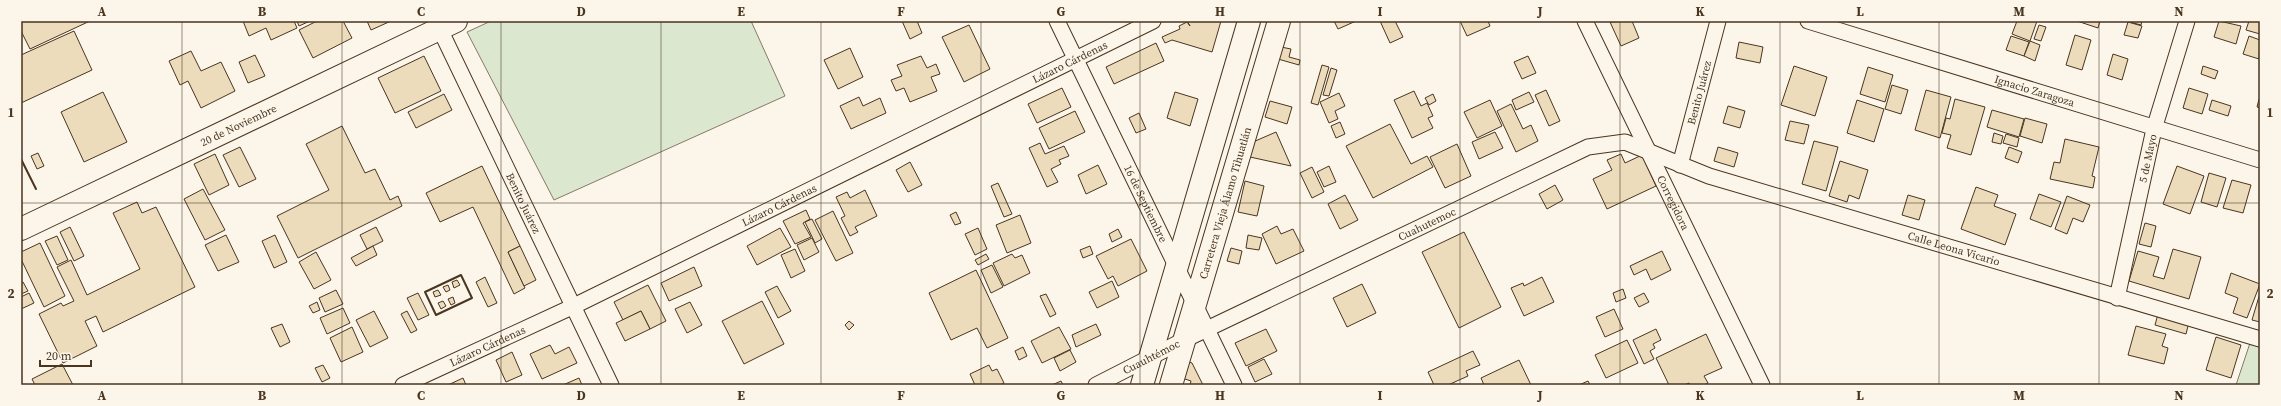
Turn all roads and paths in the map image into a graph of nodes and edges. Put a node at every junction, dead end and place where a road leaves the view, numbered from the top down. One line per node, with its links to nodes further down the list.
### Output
1 (1057, 21): 10 (street, 16 de Septiembre)
2 (1153, 21): 10 (street, Lázaro Cárdenas)
3 (1249, 21): 16 (main road)
4 (1279, 21): 18 (main road, Carretera Vieja Álamo Tihuatlán)
5 (1585, 21): 12 (street, Corregidora)
6 (1718, 21): 14 (street, Benito Juárez)
7 (1808, 21): 11 (street, Ignacio Zaragoza)
8 (2187, 21): 11 (street, 5 de Mayo)
9 (444, 24): 15 (main road, 20 de Noviembre); 19 (street, Benito Juárez)
10 (1076, 60): 16 (street, 16 de Septiembre); 19 (street, Lázaro Cárdenas)
11 (2154, 129): 13 (street, Ignacio Zaragoza); 17 (street, 5 de Mayo)
12 (1650, 152): 14 (street, Calle Leona Vicario); 20 (street, Cuahutemoc); 30 (street, Corregidora)
13 (2260, 160)
14 (1680, 165): 17 (street, Calle Leona Vicario)
15 (21, 229)
16 (1175, 265): 18 (street, 16 de Septiembre); 23 (main road)
17 (2117, 298): 21 (street, Calle Leona Vicario)
18 (1195, 305): 20 (street, 16 de Septiembre); 22 (main road, Carretera Vieja Álamo Tihuatlán)
19 (574, 306): 24 (street, Lázaro Cárdenas); 25 (street, Benito Juárez)
20 (1206, 330): 22 (street, Cuauhtémoc); 29 (street, 16 de Septiembre)
21 (2260, 339)
22 (1184, 340): 23 (street, Cuauhtémoc); 28 (main road, Carretera Vieja Álamo Tihuatlán)
23 (1150, 358): 26 (street, Cuauhtémoc); 27 (main road)
24 (403, 385)
25 (612, 385)
26 (1096, 385)
27 (1142, 385)
28 (1171, 385)
29 (1234, 385)
30 (1762, 385)

